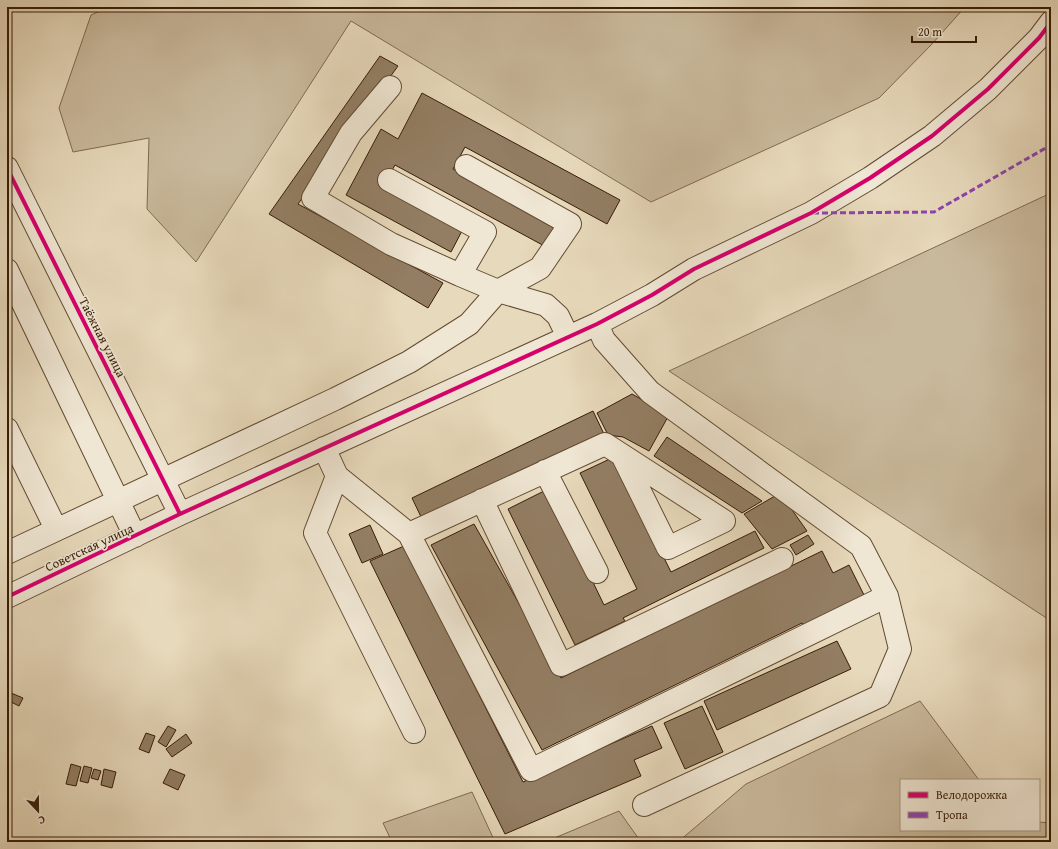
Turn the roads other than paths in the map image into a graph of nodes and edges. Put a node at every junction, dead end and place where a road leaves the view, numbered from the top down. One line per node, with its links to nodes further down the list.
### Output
1 (1051, 22): 9 (street, Советская улица)
2 (390, 87): 7 (street)
3 (466, 166): 8 (street)
4 (7, 168): 16 (street, Таёжная улица)
5 (389, 180): 7 (street)
6 (7, 270): 17 (street)
7 (460, 275): 8 (street)
8 (498, 291): 10 (street); 16 (street)
9 (598, 324): 10 (street, Советская улица); 26 (street)
10 (568, 337): 12 (street, Советская улица)
11 (7, 429): 20 (street)
12 (324, 448): 15 (street); 19 (street, Советская улица)
13 (623, 457): 13 (street); 14 (street)
14 (546, 471): 18 (street); 25 (street)
15 (337, 476): 21 (street); 28 (street)
16 (163, 479): 17 (street); 19 (street, Таёжная улица)
17 (118, 500): 20 (street); 22 (street)
18 (482, 500): 21 (street); 24 (street)
19 (180, 514): 22 (street, Советская улица)
20 (56, 530): 23 (street)
21 (409, 534): 26 (street)
22 (135, 536): 27 (street, Советская улица)
23 (7, 553)
24 (782, 559)
25 (597, 572)
26 (887, 596): 29 (street)
27 (7, 597)
28 (414, 732)
29 (644, 805)

